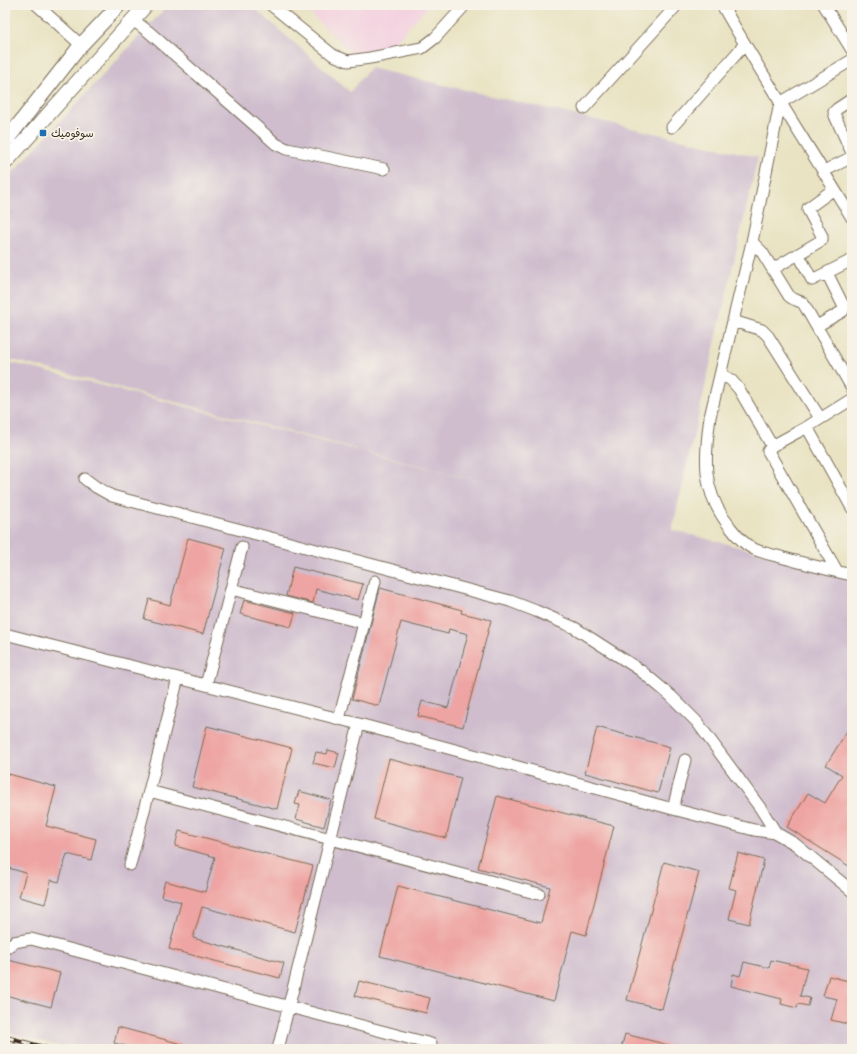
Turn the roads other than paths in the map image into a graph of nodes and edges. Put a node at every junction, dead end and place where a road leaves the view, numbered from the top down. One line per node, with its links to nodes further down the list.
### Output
1 (36, 5): 11 (street)
2 (119, 5): 11 (main road)
3 (146, 5): 9 (main road)
4 (271, 5): 5 (street)
5 (465, 5)
6 (677, 5): 16 (street)
7 (722, 5): 10 (street)
8 (824, 5): 12 (street)
9 (133, 20): 21 (main road); 22 (street)
10 (745, 44): 15 (street); 17 (street)
11 (81, 45): 18 (main road)
12 (852, 50)
13 (852, 60): 15 (street)
14 (852, 99): 19 (street)
15 (780, 103): 23 (street); 26 (street)
16 (584, 108)
17 (672, 127)
18 (5, 142)
19 (852, 153)
20 (852, 157): 23 (street)
21 (5, 163)
22 (384, 169)
23 (824, 171): 24 (street)
24 (834, 190): 25 (street); 27 (street)
25 (852, 218)
26 (752, 242): 29 (street); 31 (street)
27 (799, 254): 29 (street); 30 (street)
28 (852, 260): 30 (street)
29 (773, 269): 32 (street)
30 (827, 273): 32 (street)
31 (733, 321): 33 (street); 36 (street)
32 (817, 326): 34 (street)
33 (721, 374): 38 (street); 42 (street)
34 (852, 388)
35 (852, 399): 36 (street)
36 (820, 418): 37 (street)
37 (807, 427): 38 (street); 40 (street)
38 (772, 446): 42 (street)
39 (85, 479): 55 (street)
40 (852, 508)
41 (242, 547): 45 (street)
42 (836, 571): 43 (street)
43 (852, 575)
44 (375, 581): 46 (street)
45 (231, 589): 46 (street); 49 (street)
46 (364, 623): 50 (street)
47 (5, 634): 48 (street)
48 (178, 678): 49 (street); 53 (street)
49 (206, 685): 50 (street)
50 (339, 719): 51 (street)
51 (359, 724): 54 (street); 56 (street)
52 (685, 760): 54 (street)
53 (149, 791): 56 (street); 57 (street)
54 (673, 809): 55 (street)
55 (776, 833): 58 (street)
56 (330, 839): 59 (street); 61 (street)
57 (130, 865)
58 (852, 890)
59 (539, 894)
60 (5, 949): 61 (street)
61 (288, 1007): 62 (street); 63 (street)
62 (432, 1044)
63 (278, 1049)

